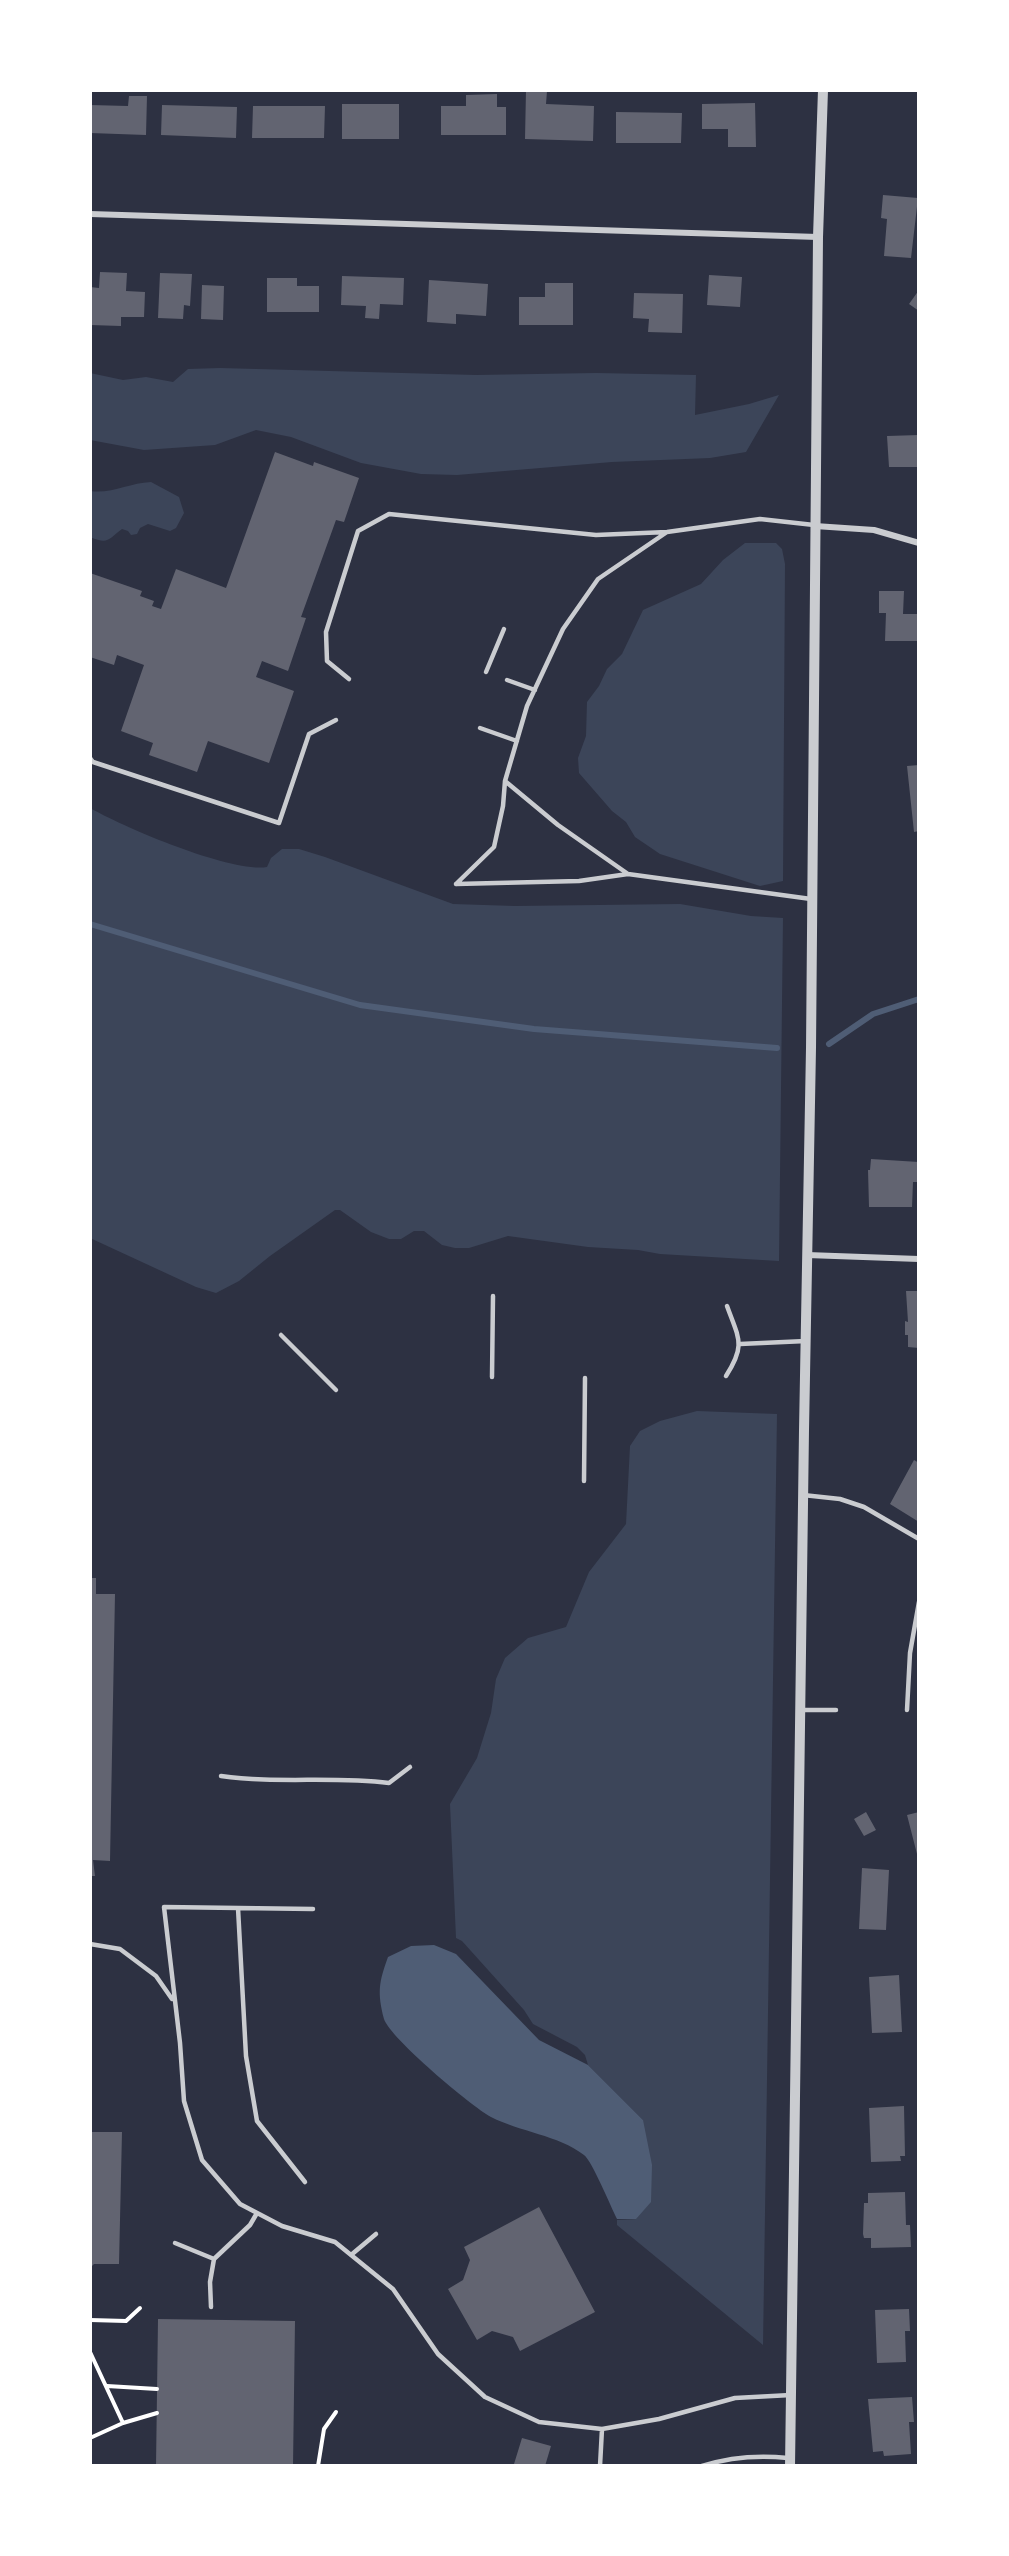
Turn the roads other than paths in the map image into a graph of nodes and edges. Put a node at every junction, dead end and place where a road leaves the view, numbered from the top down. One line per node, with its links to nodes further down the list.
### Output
1 (823, 90): 3 (street)
2 (90, 214): 3 (street)
3 (818, 237): 4 (street)
4 (814, 525): 5 (lane); 6 (street); 18 (street)
5 (667, 532): 9 (lane); 11 (lane)
6 (919, 543)
7 (504, 629): 8 (lane)
8 (486, 672)
9 (349, 679)
10 (507, 680): 11 (lane)
11 (535, 690): 14 (lane)
12 (336, 720): 15 (lane)
13 (480, 728): 14 (lane)
14 (517, 741): 16 (lane)
15 (90, 758)
16 (506, 781): 17 (lane); 17 (lane)
17 (628, 874): 18 (lane)
18 (812, 899): 19 (street)
19 (807, 1255): 20 (street); 24 (street)
20 (919, 1259)
21 (493, 1296): 27 (lane)
22 (727, 1306): 25 (lane)
23 (281, 1335): 29 (lane)
24 (806, 1341): 25 (lane); 31 (street)
25 (740, 1344): 26 (lane)
26 (726, 1376)
27 (492, 1377)
28 (585, 1378): 30 (lane)
29 (336, 1390)
30 (584, 1481)
31 (803, 1496): 32 (lane); 34 (street)
32 (919, 1539)
33 (919, 1602): 36 (lane)
34 (800, 1710): 35 (lane); 50 (street)
35 (836, 1710)
36 (907, 1710)
37 (410, 1767): 38 (lane)
38 (221, 1776)
39 (238, 1908): 40 (lane); 42 (lane); 43 (lane)
40 (313, 1909)
41 (90, 1944): 42 (lane)
42 (174, 2002): 44 (lane)
43 (305, 2182)
44 (257, 2213): 47 (lane); 48 (lane)
45 (376, 2234): 47 (lane)
46 (175, 2243): 48 (lane)
47 (351, 2255): 51 (lane)
48 (214, 2259): 49 (lane)
49 (211, 2307)
50 (791, 2395): 51 (lane); 52 (street)
51 (602, 2429): 53 (lane)
52 (790, 2462): 54 (lane)
53 (600, 2466)
54 (702, 2466)

